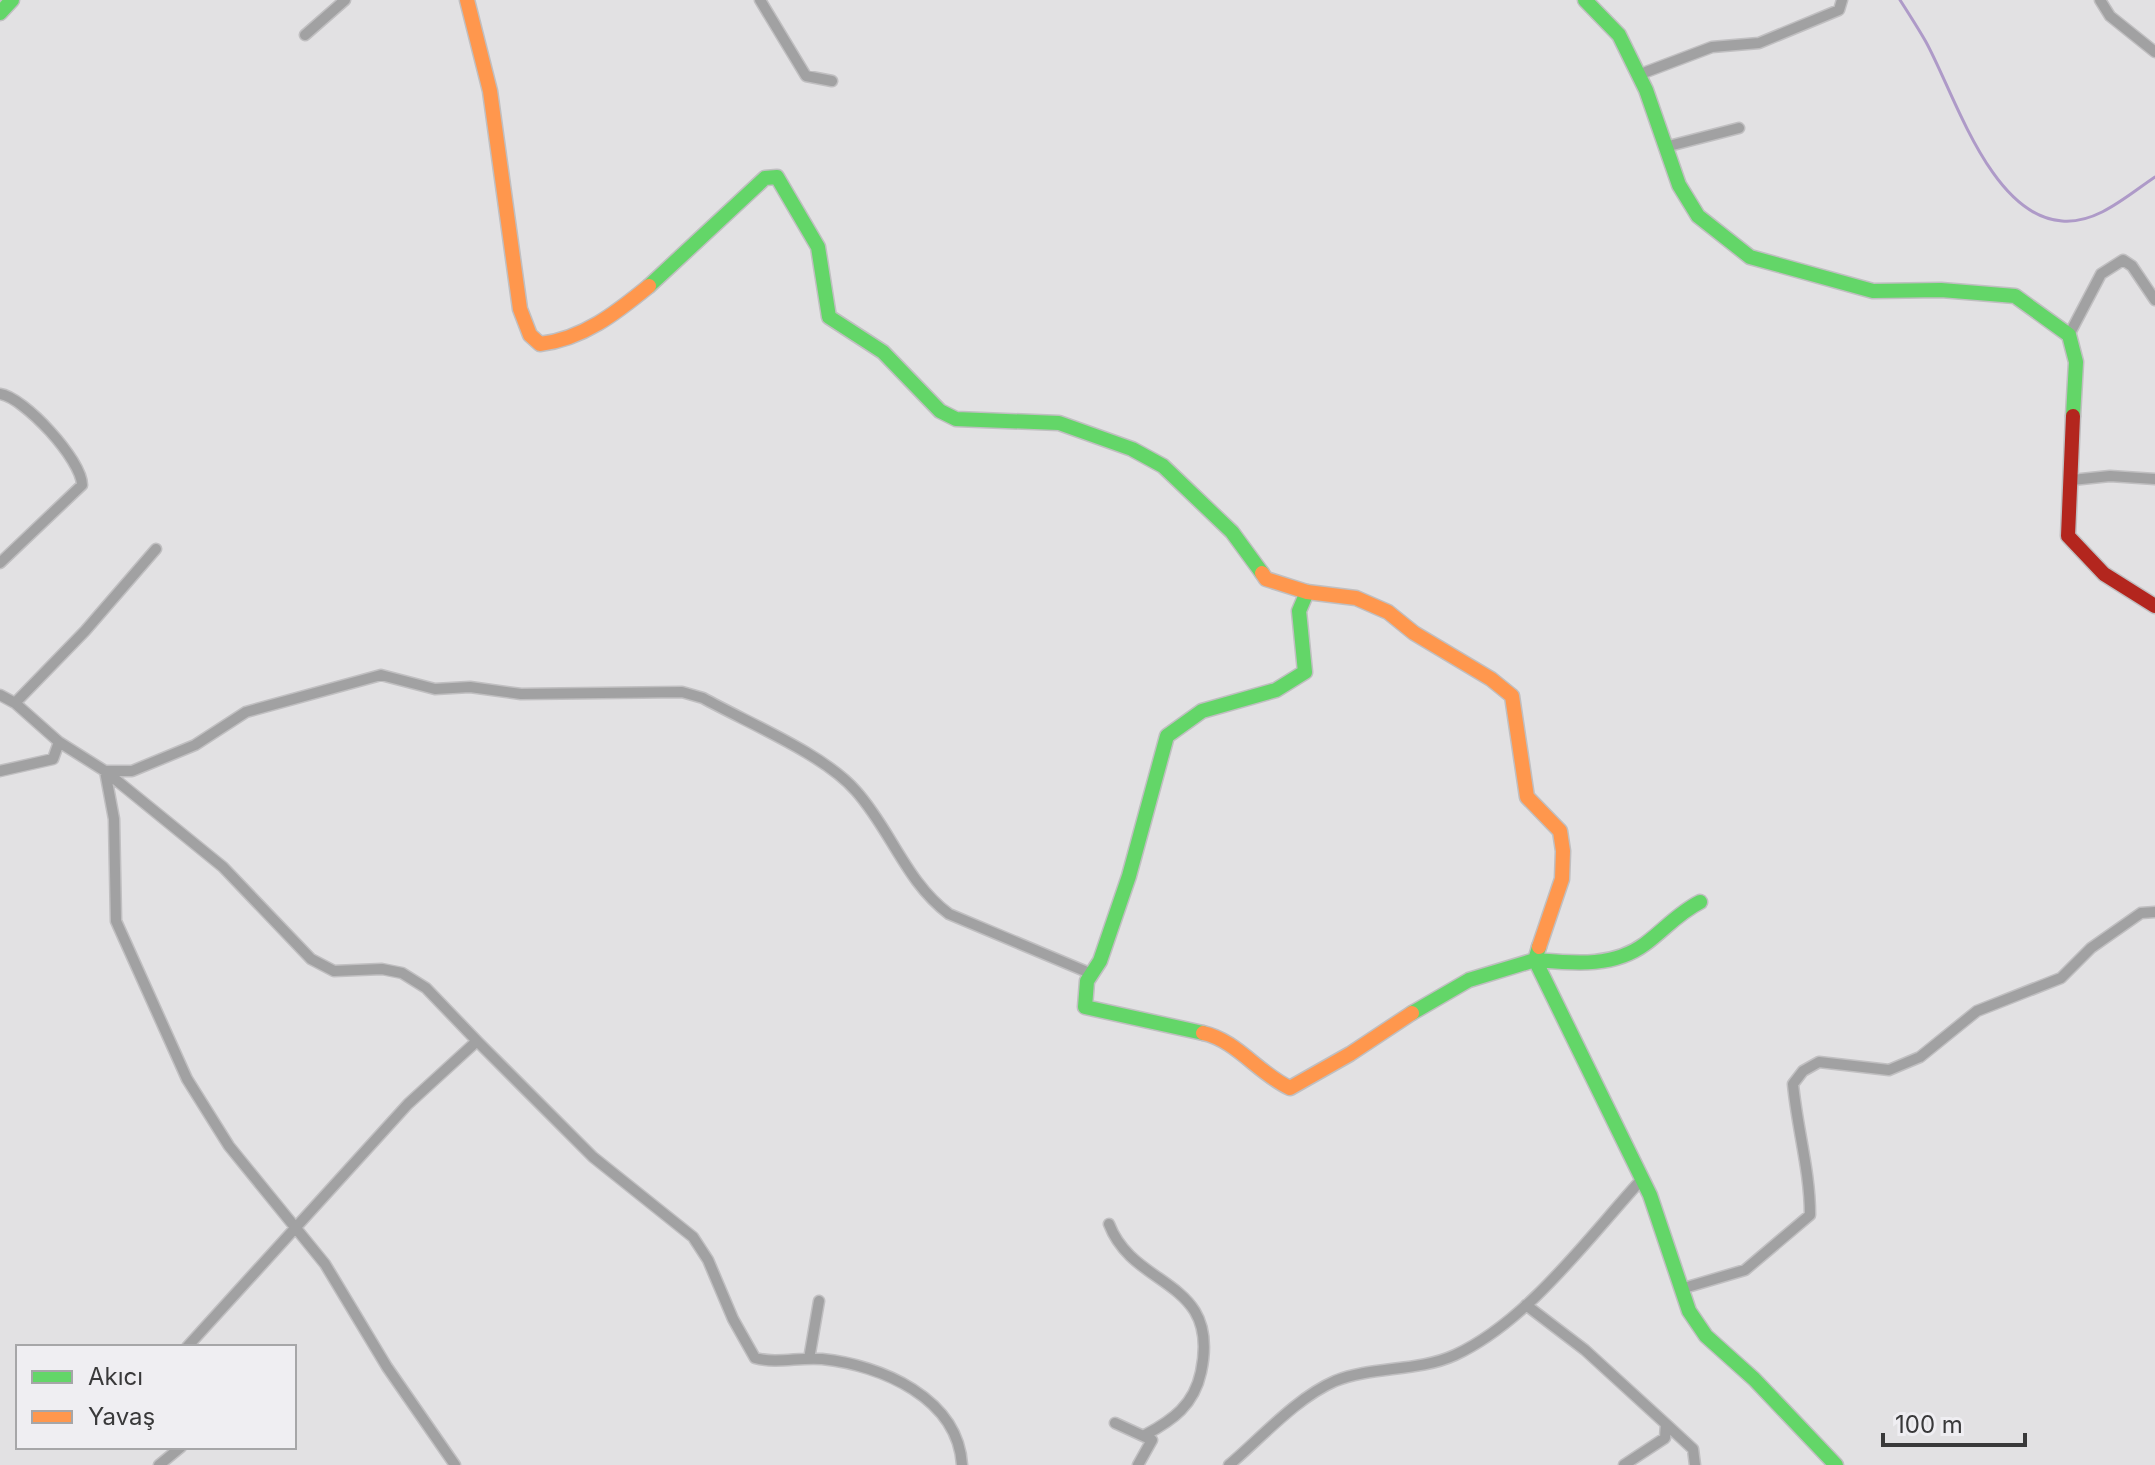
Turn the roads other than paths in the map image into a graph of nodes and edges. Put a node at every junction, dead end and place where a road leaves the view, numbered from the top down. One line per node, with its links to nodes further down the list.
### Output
1 (12, 0): 8 (main road)
2 (345, 0): 9 (street)
3 (467, 0): 22 (main road)
4 (760, 0): 12 (street)
5 (1585, 0): 11 (main road)
6 (1842, 0): 11 (street)
7 (2100, 0): 10 (street)
8 (0, 13)
9 (305, 35)
10 (2155, 52)
11 (1638, 75): 14 (main road)
12 (832, 81)
13 (1739, 128): 14 (street)
14 (1665, 147): 16 (main road)
15 (2155, 300): 16 (street)
16 (2069, 335): 19 (main road)
17 (0, 394): 21 (street)
18 (2155, 479): 19 (street)
19 (2072, 480): 23 (main road)
20 (156, 549): 25 (street)
21 (0, 563)
22 (1307, 592): 31 (main road); 32 (main road)
23 (2155, 606)
24 (0, 695): 25 (street)
25 (15, 703): 26 (street)
26 (59, 742): 27 (street); 28 (street)
27 (0, 771)
28 (105, 771): 32 (street); 33 (street); 36 (street)
29 (1700, 902): 31 (main road)
30 (2155, 912): 37 (street)
31 (1535, 960): 32 (main road); 34 (main road)
32 (1092, 974)
33 (477, 1041): 36 (street); 41 (street)
34 (1642, 1179): 37 (main road); 39 (street)
35 (1109, 1224): 44 (street)
36 (298, 1228): 40 (street); 47 (street)
37 (1684, 1288): 53 (main road)
38 (819, 1301): 41 (street)
39 (1526, 1305): 43 (street); 50 (street)
40 (189, 1345)
41 (809, 1359): 48 (street)
42 (1115, 1423): 44 (street)
43 (1666, 1424): 51 (street); 52 (street)
44 (1145, 1435): 49 (street)
45 (179, 1449): 46 (street)
46 (159, 1465)
47 (455, 1465)
48 (962, 1465)
49 (1138, 1465)
50 (1229, 1465)
51 (1624, 1465)
52 (1695, 1465)
53 (1836, 1465)

